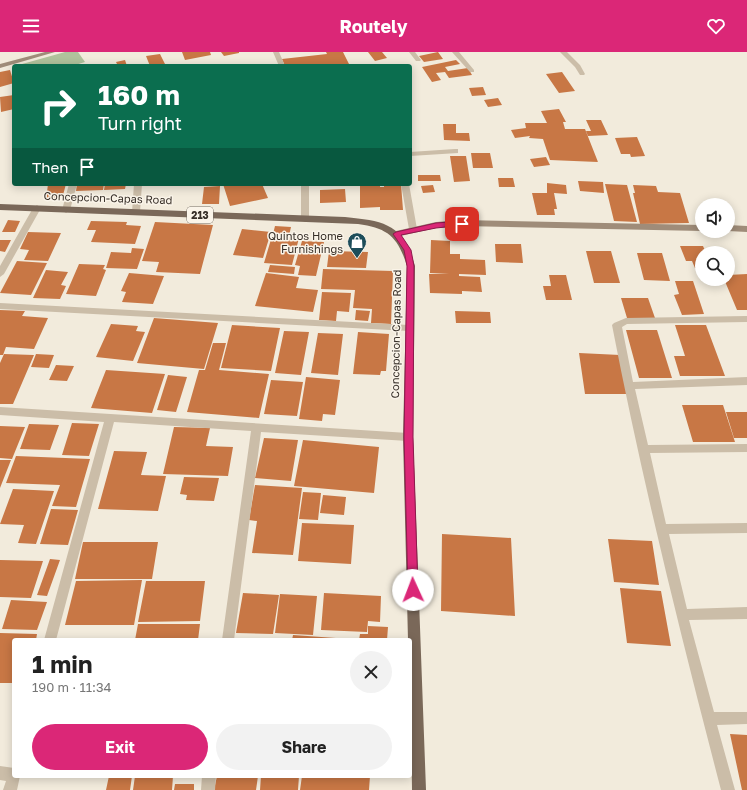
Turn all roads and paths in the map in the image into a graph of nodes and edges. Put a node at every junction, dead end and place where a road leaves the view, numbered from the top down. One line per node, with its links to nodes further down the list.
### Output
1 (52, 52): 8 (street)
2 (276, 52): 7 (street)
3 (412, 52): 6 (street)
4 (455, 52): 9 (street)
5 (563, 52): 10 (street)
6 (418, 60)
7 (281, 64)
8 (0, 66)
9 (472, 71)
10 (582, 74)
11 (455, 151): 12 (street)
12 (412, 154)
13 (72, 186): 19 (street)
14 (138, 186): 20 (street)
15 (305, 186): 21 (street)
16 (405, 186): 25 (street)
17 (0, 207): 18 (main road, Concepcion-Capas Road / 213)
18 (38, 208): 19 (main road, Concepcion-Capas Road / 213); 27 (street)
19 (66, 210): 20 (main road, Concepcion-Capas Road / 213)
20 (136, 212): 21 (main road, Concepcion-Capas Road / 213)
21 (305, 219): 26 (main road, Concepcion-Capas Road / 213)
22 (695, 228): 25 (street)
23 (735, 228): 24 (street)
24 (747, 228)
25 (413, 229): 26 (street)
26 (396, 234): 30 (main road, Concepcion-Capas Road / 213)
27 (0, 274)
28 (0, 306): 30 (street)
29 (747, 319): 32 (street)
30 (409, 328): 36 (main road, Concepcion-Capas Road / 213)
31 (747, 382): 32 (street)
32 (629, 386): 38 (street)
33 (0, 411): 34 (street)
34 (110, 417): 35 (street); 43 (street)
35 (256, 428): 36 (street); 44 (street)
36 (408, 437): 53 (main road, Concepcion-Capas Road / 213)
37 (747, 448): 38 (street)
38 (645, 450): 40 (street)
39 (747, 528): 40 (street)
40 (663, 529): 42 (street)
41 (747, 613): 42 (street)
42 (682, 614): 46 (street)
43 (51, 638)
44 (228, 638)
45 (747, 718): 46 (street)
46 (710, 719): 54 (street)
47 (0, 773): 48 (street)
48 (12, 775)
49 (13, 778): 51 (street)
50 (209, 778): 52 (street)
51 (10, 790)
52 (208, 790)
53 (419, 790)
54 (728, 790)

